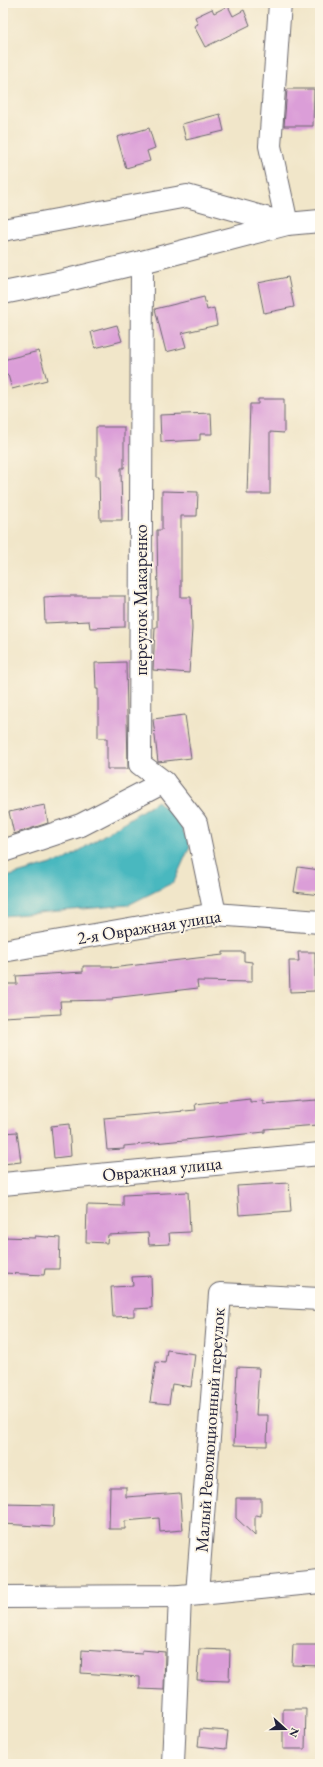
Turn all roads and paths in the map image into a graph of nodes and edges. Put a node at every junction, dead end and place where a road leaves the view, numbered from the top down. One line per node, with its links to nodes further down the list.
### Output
1 (280, 3): 3 (street)
2 (320, 221): 3 (street)
3 (287, 224): 4 (street); 5 (street)
4 (3, 230)
5 (142, 262): 6 (street); 7 (street, переулок Макаренко)
6 (3, 293)
7 (164, 782): 8 (street); 9 (street, переулок Макаренко)
8 (3, 851)
9 (215, 914): 10 (street, 2-я Овражная улица); 11 (street, 2-я Овражная улица)
10 (320, 922)
11 (3, 951)
12 (320, 1154): 13 (street, Овражная улица)
13 (3, 1184)
14 (320, 1298): 16 (street, Малый Революционный переулок)
15 (320, 1582): 16 (street)
16 (189, 1595): 17 (street); 18 (street)
17 (3, 1597)
18 (173, 1764)

